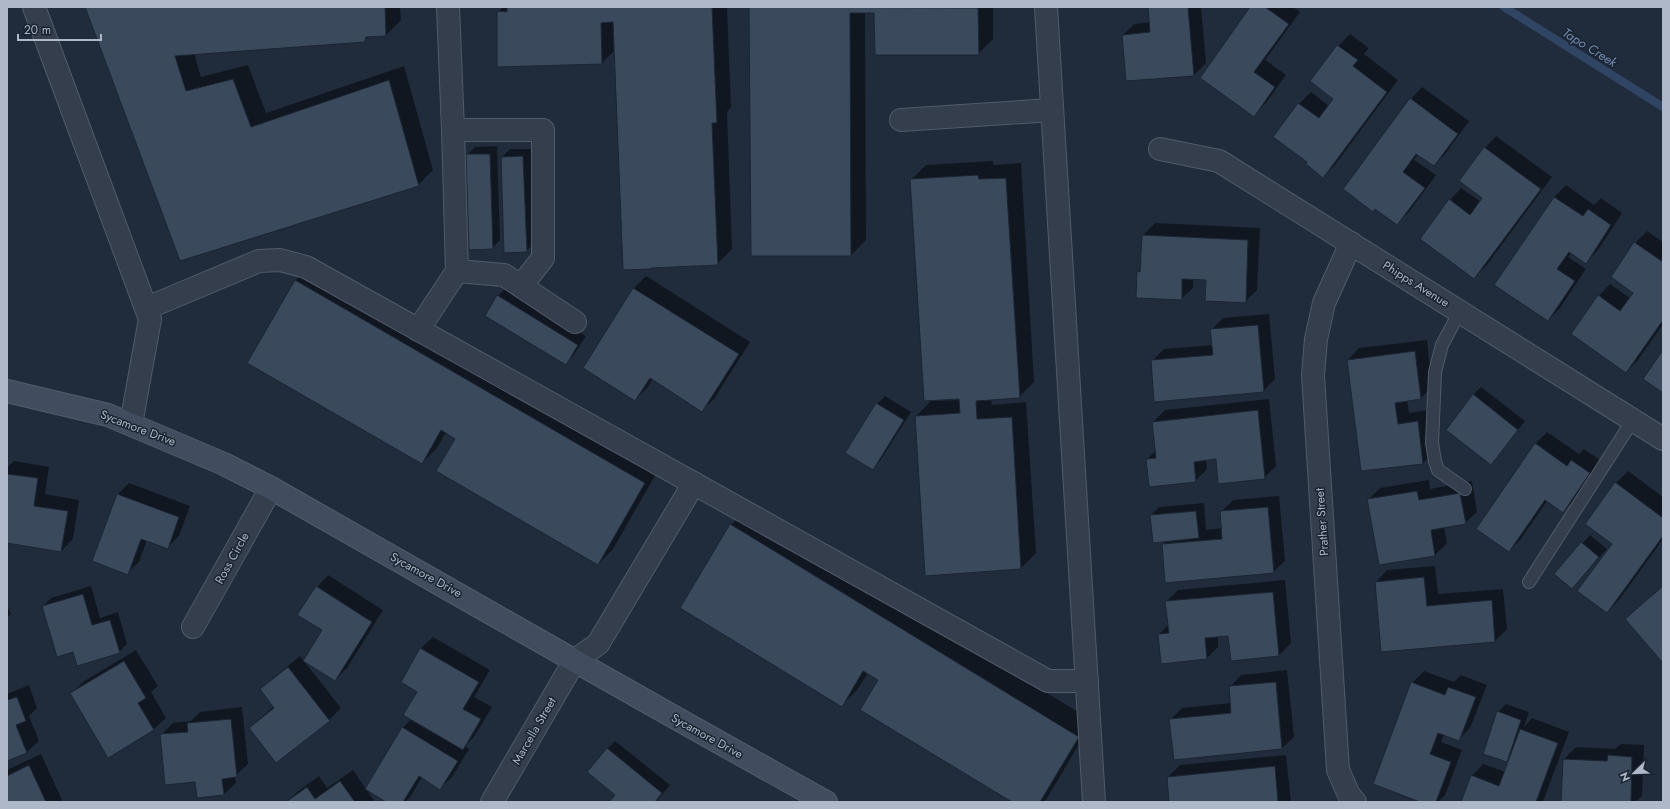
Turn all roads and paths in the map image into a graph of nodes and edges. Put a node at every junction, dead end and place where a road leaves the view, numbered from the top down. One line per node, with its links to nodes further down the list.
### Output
1 (34, 7): 11 (street)
2 (448, 7): 6 (street)
3 (1046, 7): 4 (street)
4 (1052, 110): 5 (street); 25 (street)
5 (901, 120)
6 (453, 130): 9 (street); 10 (street)
7 (1160, 149): 8 (street, Phipps Avenue)
8 (1351, 243): 12 (street, Phipps Avenue); 29 (street, Prather Street)
9 (457, 271): 10 (street); 14 (street)
10 (521, 286): 13 (street)
11 (146, 308): 14 (street); 17 (street)
12 (1460, 311): 16 (street, Phipps Avenue); 21 (lane)
13 (574, 322)
14 (418, 330): 19 (street)
15 (7, 391): 17 (main road, Sycamore Drive)
16 (1633, 420): 18 (street, Phipps Avenue); 22 (lane)
17 (130, 424): 20 (main road, Sycamore Drive)
18 (1663, 439)
19 (694, 483): 24 (street); 25 (street)
20 (271, 488): 23 (street, Ross Circle); 24 (main road, Sycamore Drive)
21 (1466, 489)
22 (1528, 582)
23 (193, 627)
24 (575, 660): 26 (street, Marcella Street); 27 (main road, Sycamore Drive)
25 (1086, 681): 28 (street)
26 (492, 802)
27 (826, 802)
28 (1094, 802)
29 (1355, 802)

